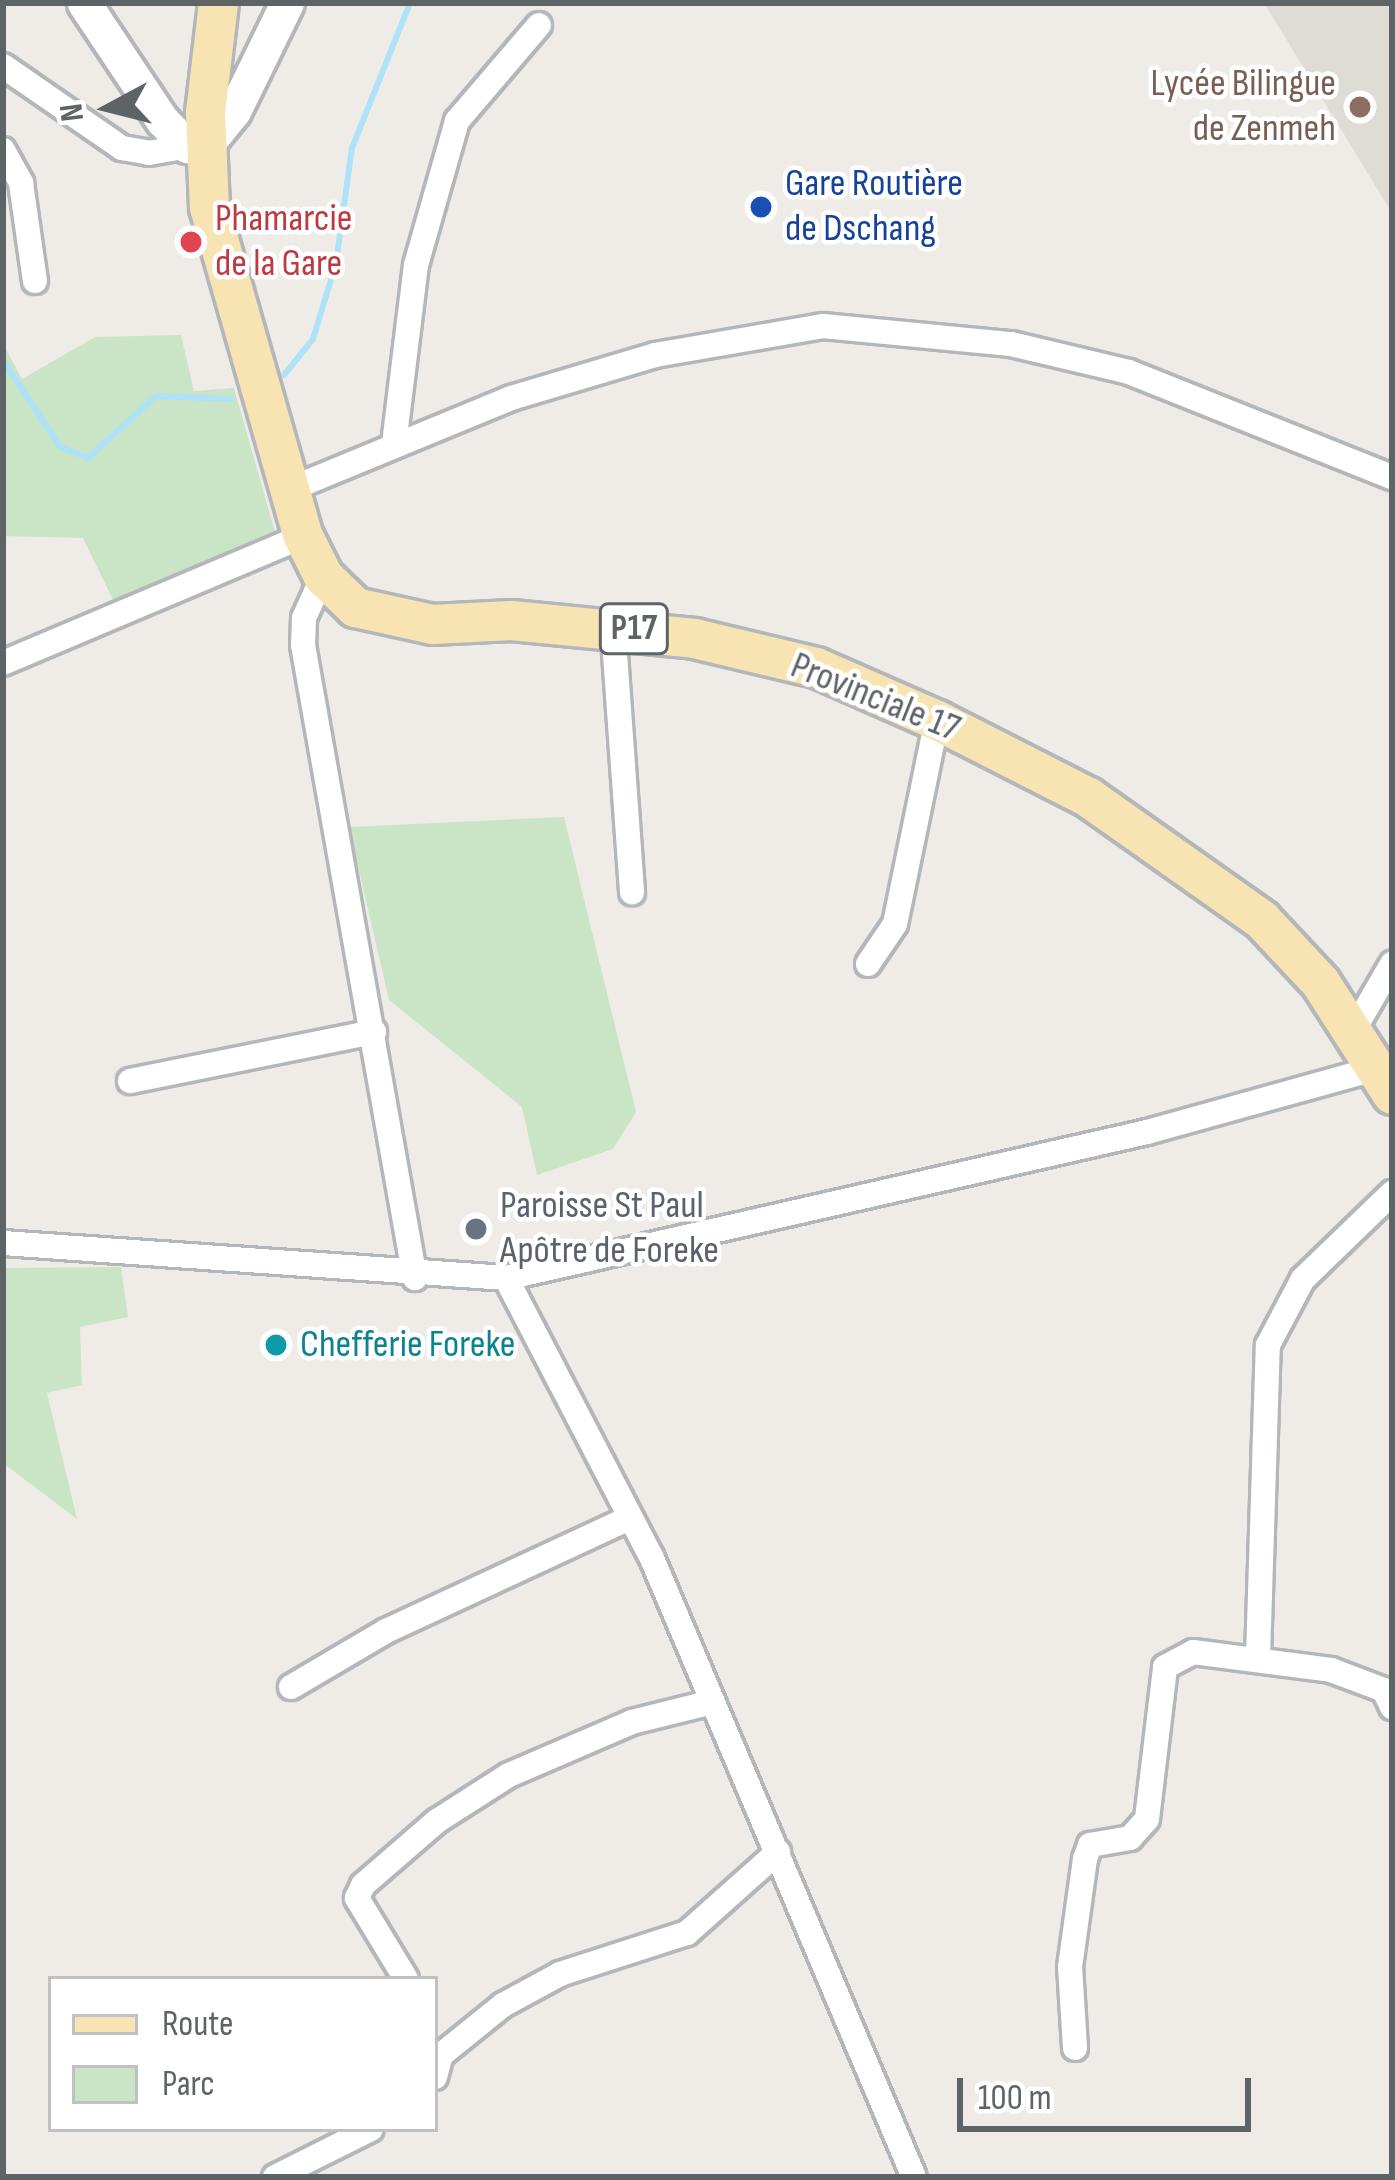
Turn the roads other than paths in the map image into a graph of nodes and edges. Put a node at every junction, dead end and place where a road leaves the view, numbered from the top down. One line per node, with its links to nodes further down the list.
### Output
1 (84, 3): 6 (street)
2 (218, 3): 6 (main road, Provinciale 17 / P17)
3 (287, 3): 6 (street)
4 (539, 25): 9 (street)
5 (3, 66): 6 (street)
6 (195, 148): 11 (main road, Provinciale 17 / P17)
7 (3, 150): 8 (street)
8 (35, 281)
9 (394, 444): 10 (street); 11 (street)
10 (1392, 477)
11 (288, 490): 12 (main road, Provinciale 17 / P17)
12 (303, 536): 13 (main road, Provinciale 17 / P17); 15 (street)
13 (323, 576): 14 (main road, Provinciale 17 / P17); 21 (street)
14 (614, 626): 16 (main road, Provinciale 17 / P17); 17 (street)
15 (3, 663)
16 (938, 720): 18 (street); 20 (main road, Provinciale 17 / P17)
17 (632, 892)
18 (868, 964)
19 (1392, 964): 20 (street)
20 (1353, 1031): 23 (main road, Provinciale 17 / P17)
21 (374, 1032): 22 (street); 26 (street)
22 (130, 1081)
23 (1385, 1081): 27 (street)
24 (1392, 1193): 29 (street)
25 (3, 1243): 26 (street)
26 (415, 1278): 27 (street)
27 (506, 1278): 28 (street)
28 (629, 1518): 30 (street); 31 (street)
29 (1258, 1658): 32 (street); 35 (street)
30 (291, 1687)
31 (712, 1702): 33 (street); 34 (street)
32 (1392, 1707)
33 (778, 1852): 36 (street); 39 (street)
34 (404, 1976)
35 (1075, 2048)
36 (438, 2057)
37 (365, 2132): 38 (street)
38 (275, 2177)
39 (914, 2177)

